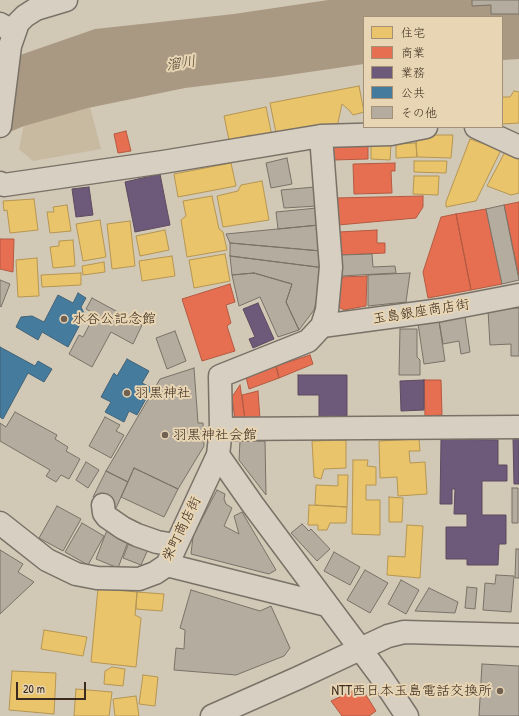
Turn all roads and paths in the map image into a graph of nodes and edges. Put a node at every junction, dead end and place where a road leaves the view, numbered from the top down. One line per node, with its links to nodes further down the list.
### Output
1 (66, 0): 2 (street)
2 (8, 34): 3 (street)
3 (0, 126)
4 (421, 128): 6 (street)
5 (478, 128): 7 (street)
6 (321, 136): 8 (street); 10 (street)
7 (519, 147)
8 (0, 183)
9 (519, 296): 10 (street, 玉島銀座商店街)
10 (322, 326): 12 (street)
11 (519, 427): 12 (street)
12 (221, 429): 13 (street, 栄町商店街)
13 (218, 455): 16 (street, 栄町商店街); 18 (street)
14 (102, 505): 16 (street)
15 (0, 523): 17 (street, 栄町商店街)
16 (175, 545): 17 (street, 栄町商店街)
17 (167, 565): 18 (street)
18 (327, 605): 20 (street)
19 (519, 635): 20 (street)
20 (360, 648): 21 (street); 23 (street)
21 (250, 708): 22 (street)
22 (212, 716)
23 (407, 716)

